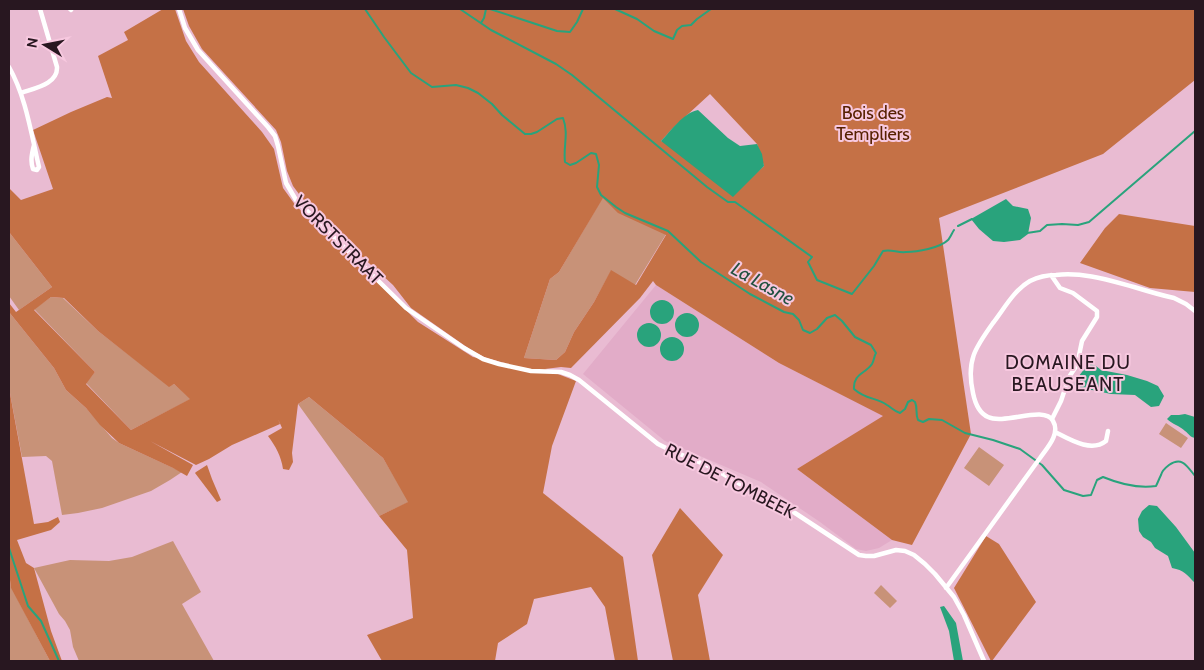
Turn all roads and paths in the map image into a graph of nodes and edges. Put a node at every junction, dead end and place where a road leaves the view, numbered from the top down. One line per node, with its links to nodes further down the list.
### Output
1 (40, 9): 4 (street)
2 (179, 9): 10 (street, VORSTSTRAAT)
3 (9, 67): 4 (street)
4 (21, 93): 5 (street)
5 (34, 145): 5 (street)
6 (1051, 275): 7 (street); 11 (street); 11 (street)
7 (1186, 304): 8 (street); 9 (street)
8 (1195, 306)
9 (1195, 311)
10 (464, 348): 14 (street, RUE DE TOMBEEK)
11 (1052, 419): 13 (street)
12 (1108, 431): 13 (street)
13 (1055, 432): 14 (street)
14 (946, 588): 15 (street, RUE DE TOMBEEK)
15 (984, 661)

